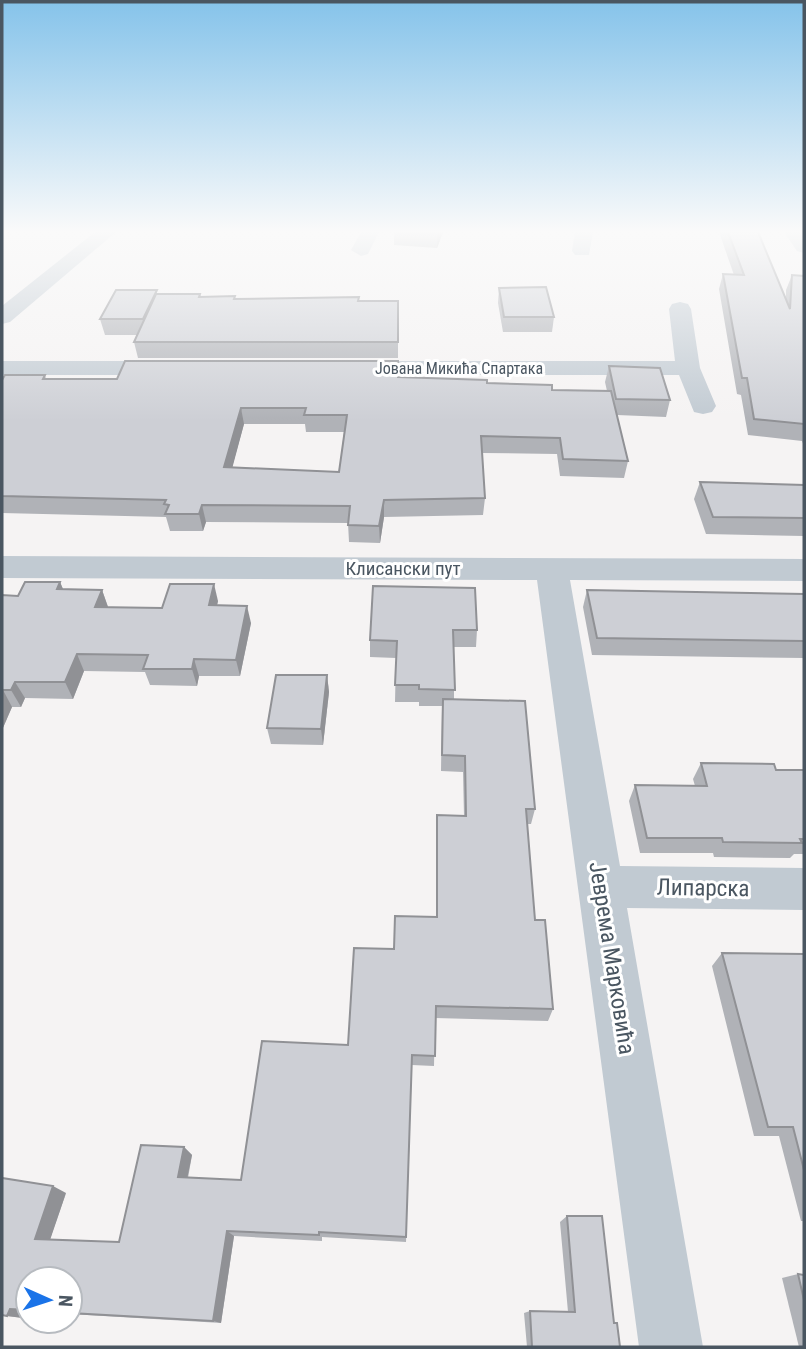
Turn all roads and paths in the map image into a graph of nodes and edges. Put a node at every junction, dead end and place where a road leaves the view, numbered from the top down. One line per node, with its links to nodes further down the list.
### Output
1 (29, 295): 3 (street)
2 (680, 309): 7 (street)
3 (2, 317)
4 (2, 368): 5 (street)
5 (195, 368)
6 (333, 368): 7 (street, Јована Микића Спартака)
7 (688, 368): 8 (street)
8 (703, 406)
9 (2, 567): 10 (street, Клисански пут)
10 (552, 569): 11 (street, Клисански пут); 12 (street, Јеврема Марковића)
11 (804, 570)
12 (602, 887): 13 (street, Липарска); 14 (street, Јеврема Марковића)
13 (804, 889)
14 (671, 1347)

